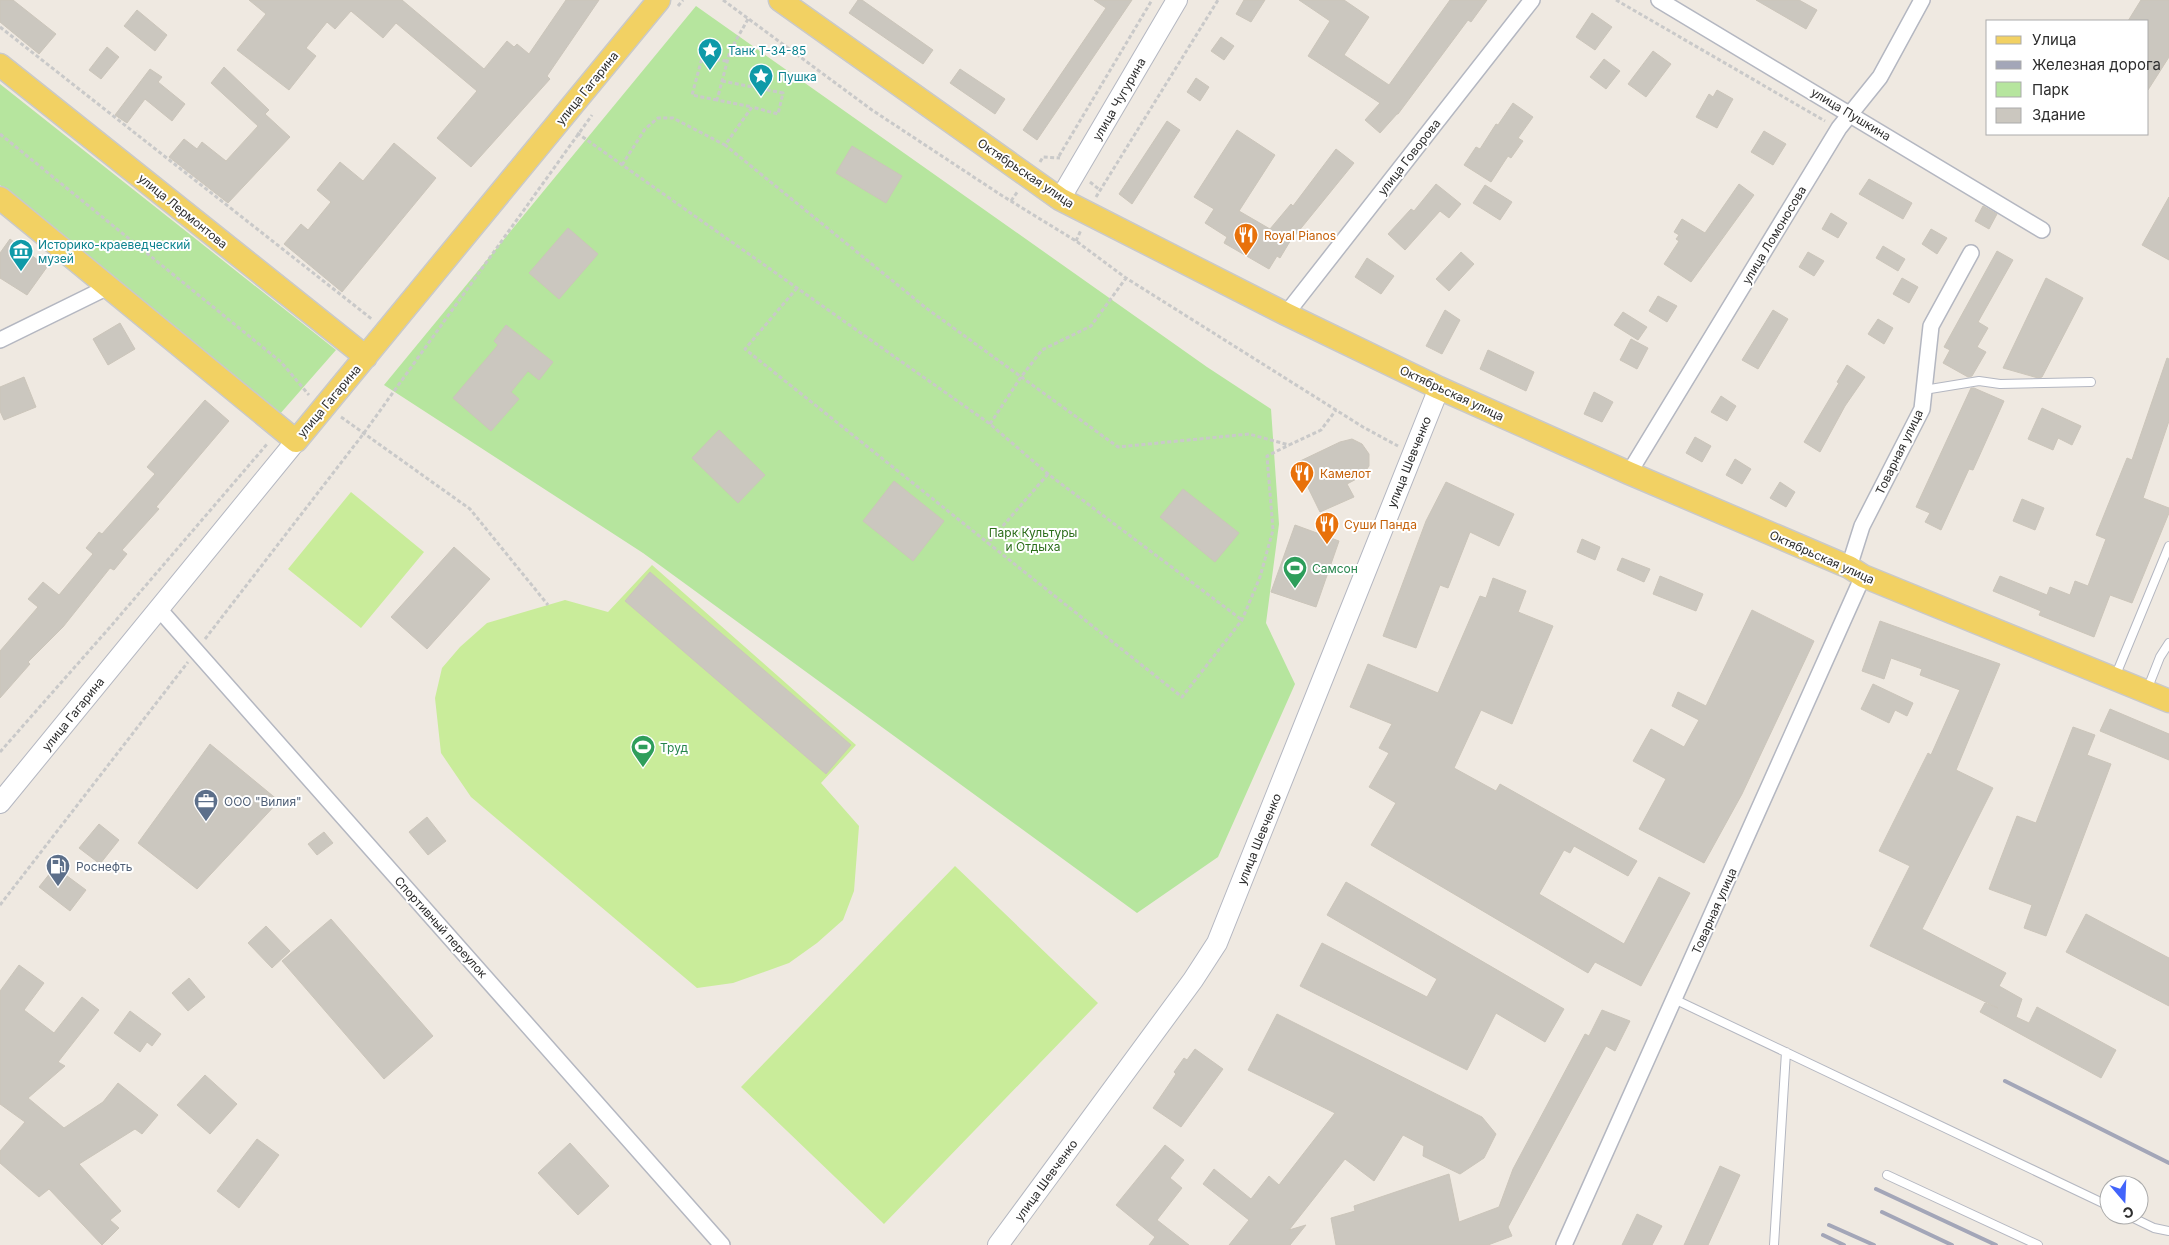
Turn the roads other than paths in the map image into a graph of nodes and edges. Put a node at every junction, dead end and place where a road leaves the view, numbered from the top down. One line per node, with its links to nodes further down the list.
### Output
1 (780, 0): 10 (main road, Октябрьская улица)
2 (1177, 0): 10 (street, улица Чугурина)
3 (1532, 0): 14 (street, улица Говорова)
4 (1659, 0): 8 (street, улица Пушкина)
5 (1922, 0): 8 (street, улица Ломоносова)
6 (663, 2): 16 (main road, улица Гагарина)
7 (0, 65): 16 (main road, улица Лермонтова)
8 (1851, 114): 11 (street, улица Пушкина); 21 (street, улица Ломоносова)
9 (0, 198): 13 (main road)
10 (1060, 199): 14 (main road, Октябрьская улица)
11 (2042, 230)
12 (1971, 253): 19 (street, Товарная улица)
13 (108, 287): 15 (street); 20 (main road)
14 (1286, 314): 18 (main road, Октябрьская улица)
15 (0, 340)
16 (366, 356): 20 (main road, улица Гагарина)
17 (2091, 382): 19 (lane)
18 (1439, 388): 21 (main road, Октябрьская улица); 36 (street, улица Шевченко)
19 (1924, 390): 23 (street, Товарная улица)
20 (296, 441): 24 (street, улица Гагарина)
21 (1629, 473): 23 (main road, Октябрьская улица)
22 (2169, 546): 26 (lane)
23 (1856, 572): 26 (main road, Октябрьская улица); 30 (street, Товарная улица)
24 (159, 609): 29 (street, улица Гагарина); 37 (street, Спортивный переулок)
25 (2169, 643): 27 (lane)
26 (2114, 679): 27 (main road, Октябрьская улица)
27 (2147, 692): 28 (main road, Октябрьская улица)
28 (2169, 701)
29 (0, 803)
30 (1674, 999): 31 (lane); 38 (street, Товарная улица)
31 (1786, 1052): 33 (lane); 39 (lane)
32 (1887, 1175): 40 (lane)
33 (2099, 1201)
34 (2148, 1225): 35 (lane)
35 (2169, 1231)
36 (1004, 1243)
37 (722, 1245)
38 (1564, 1245)
39 (1774, 1245)
40 (2038, 1245)

